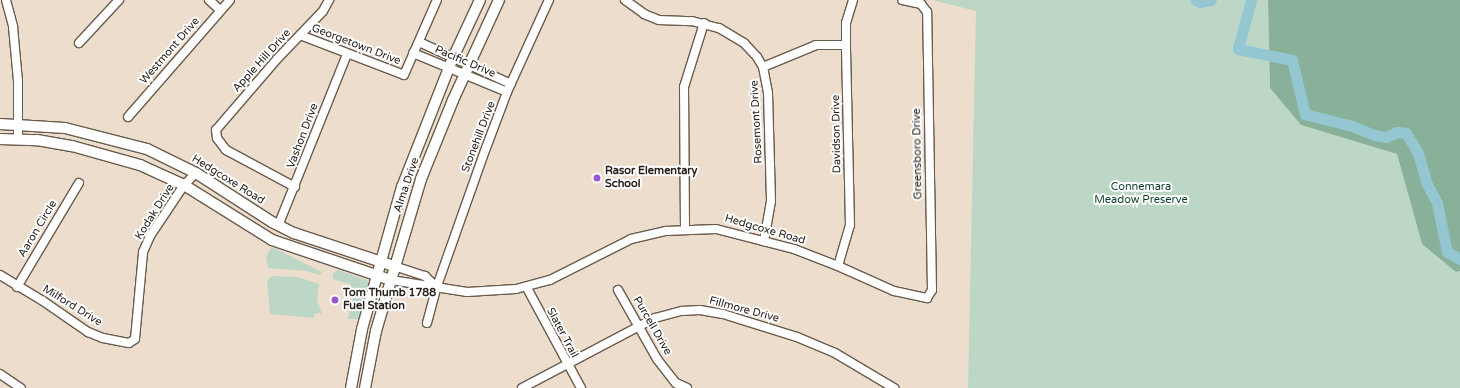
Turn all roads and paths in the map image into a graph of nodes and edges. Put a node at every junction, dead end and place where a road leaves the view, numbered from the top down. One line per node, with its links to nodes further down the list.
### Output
1 (6, 0): 28 (street)
2 (118, 0): 16 (street)
3 (210, 0): 13 (street)
4 (230, 0): 13 (street, Westmont Drive)
5 (329, 0): 15 (street, Apple Hill Drive)
6 (437, 0): 17 (street)
7 (480, 0): 21 (main road, Alma Drive)
8 (500, 0): 23 (main road, Alma Drive)
9 (549, 0): 24 (street, Stonehill Drive)
10 (625, 0): 14 (street, Rosemont Drive)
11 (853, 0): 18 (street, Davidson Drive)
12 (902, 0): 51 (street, Greensboro Drive)
13 (220, 10): 26 (street, Westmont Drive)
14 (704, 23): 22 (street, Rosemont Drive); 38 (street)
15 (300, 35): 20 (street, Georgetown Drive); 36 (street, Apple Hill Drive)
16 (79, 42)
17 (419, 42): 19 (street); 21 (street, Pacific Drive)
18 (846, 45): 22 (street); 43 (street, Davidson Drive)
19 (413, 53): 20 (street, Georgetown Drive); 21 (street, Pacific Drive)
20 (347, 54): 36 (street, Vashon Drive)
21 (451, 62): 23 (street, Pacific Drive); 31 (main road, Alma Drive)
22 (763, 67): 40 (street, Rosemont Drive)
23 (466, 69): 24 (street, Pacific Drive); 25 (street, Pacific Drive); 32 (main road, Alma Drive)
24 (511, 84): 25 (street, Stonehill Drive)
25 (507, 92): 47 (street, Stonehill Drive)
26 (128, 117)
27 (0, 124): 28 (main road, Hedgcoxe Road)
28 (18, 124): 29 (street); 33 (main road, Hedgcoxe Road)
29 (18, 139): 30 (main road, Hedgcoxe Road); 35 (main road, Hedgcoxe Road)
30 (0, 140)
31 (416, 152): 32 (main road); 41 (main road, Alma Drive)
32 (429, 158): 42 (main road, Alma Drive)
33 (196, 173): 35 (street, Kodak Drive); 37 (main road, Hedgcoxe Road)
34 (79, 183): 48 (street, Aaron Circle)
35 (184, 185): 39 (main road, Hedgcoxe Road); 54 (street, Kodak Drive)
36 (295, 187): 37 (street, Vashon Drive)
37 (278, 226): 39 (main road); 41 (main road, Hedgcoxe Road)
38 (686, 229): 40 (street, Hedgcoxe Road); 49 (street, Hedgcoxe Road)
39 (272, 240): 45 (main road, Hedgcoxe Road)
40 (764, 241): 43 (street, Hedgcoxe Road)
41 (380, 261): 42 (main road, Hedgcoxe Road); 45 (main road, Alma Drive)
42 (394, 266): 46 (main road, Alma Drive); 47 (street, Hedgcoxe Road)
43 (838, 266): 51 (street, Hedgcoxe Road)
44 (0, 275): 48 (street, Milford Drive)
45 (376, 276): 46 (main road, Hedgcoxe Road); 58 (main road, Alma Drive)
46 (391, 280): 47 (street, Hedgcoxe Road); 59 (main road, Alma Drive)
47 (435, 285): 49 (street, Hedgcoxe Road); 52 (street, Stonehill Drive)
48 (17, 287): 54 (street, Milford Drive)
49 (527, 288): 55 (street, Slater Trail)
50 (618, 290): 53 (street, Purcell Drive)
51 (927, 298)
52 (427, 322)
53 (638, 326): 55 (street, Fillmore Drive); 62 (street, Purcell Drive); 63 (street, Fillmore Drive)
54 (135, 339)
55 (567, 365): 60 (street, Fillmore Drive); 61 (street, Slater Trail)
56 (0, 374): 57 (street)
57 (21, 388)
58 (351, 388)
59 (365, 388)
60 (522, 388)
61 (580, 388)
62 (687, 388)
63 (894, 388)

